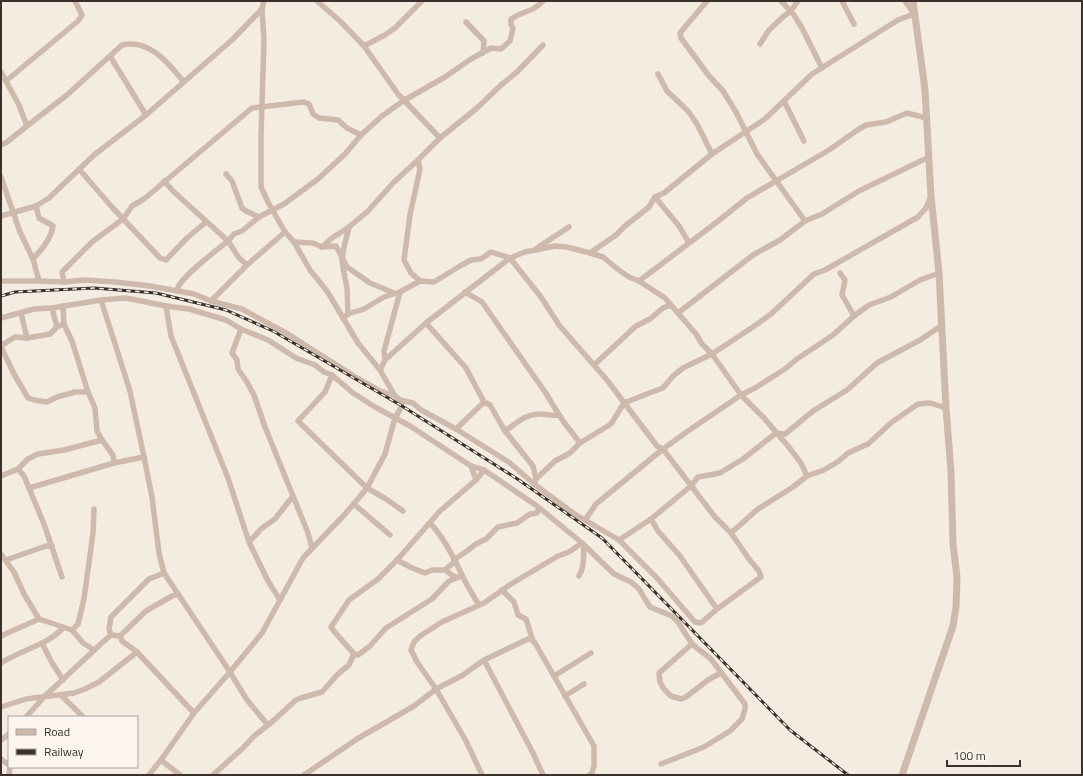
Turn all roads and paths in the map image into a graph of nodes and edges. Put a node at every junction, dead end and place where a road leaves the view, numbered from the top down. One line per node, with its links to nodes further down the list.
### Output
1 (75, 1): 25 (street)
2 (264, 1): 12 (street)
3 (317, 1): 19 (street)
4 (422, 1): 19 (street)
5 (543, 1): 20 (street)
6 (707, 1): 33 (street)
7 (781, 1): 13 (street)
8 (798, 1): 13 (street)
9 (842, 1): 16 (street)
10 (905, 1): 14 (street)
11 (913, 1): 14 (street)
12 (262, 10): 26 (street); 29 (street)
13 (790, 12): 17 (street); 22 (street)
14 (914, 14): 22 (street); 31 (street)
15 (466, 22): 20 (street)
16 (854, 24)
17 (760, 44)
18 (543, 45): 35 (street)
19 (364, 46): 27 (street)
20 (482, 53): 27 (street)
21 (110, 56): 26 (street); 30 (street); 32 (street)
22 (822, 68): 28 (street)
23 (1, 72): 25 (street)
24 (658, 74): 38 (street)
25 (6, 81): 32 (street)
26 (184, 82): 30 (street)
27 (403, 101): 34 (street); 35 (street)
28 (784, 101): 33 (street); 36 (street)
29 (261, 107): 34 (street); 44 (street); 49 (street)
30 (146, 115): 41 (street)
31 (926, 118): 39 (street); 45 (street)
32 (27, 126): 37 (street)
33 (745, 131): 38 (street); 45 (street)
34 (361, 135): 49 (street)
35 (440, 138): 40 (street)
36 (804, 141)
37 (1, 145)
38 (712, 154): 47 (street)
39 (929, 157): 46 (street); 54 (street)
40 (418, 160): 57 (street); 75 (street)
41 (79, 169): 48 (street); 53 (street)
42 (226, 174): 52 (street)
43 (1, 177): 50 (street)
44 (164, 180): 53 (street); 55 (street)
45 (777, 181): 54 (street); 61 (street)
46 (931, 196): 70 (street); 97 (street)
47 (655, 197): 61 (street); 64 (street)
48 (36, 206): 50 (street); 66 (street)
49 (272, 211): 52 (street); 58 (street)
50 (13, 213): 51 (street); 66 (street)
51 (1, 216)
52 (258, 217): 59 (street)
53 (123, 219): 55 (street); 74 (street)
54 (805, 221): 86 (street)
55 (206, 222): 59 (street)
56 (569, 227): 63 (street)
57 (349, 228): 62 (street); 67 (street)
58 (285, 232): 60 (street); 68 (street)
59 (228, 241): 68 (street); 76 (street)
60 (294, 242): 62 (street); 87 (street)
61 (689, 243): 73 (street)
62 (322, 247): 67 (street)
63 (534, 250): 64 (street); 65 (street)
64 (590, 253): 73 (street)
65 (510, 258): 75 (street); 78 (street); 99 (street)
66 (33, 259): 72 (street)
67 (342, 260): 77 (street); 87 (street)
68 (247, 265): 80 (street)
69 (840, 273): 88 (street)
70 (939, 273): 88 (street); 92 (street)
71 (1, 281): 72 (street)
72 (39, 281): 74 (street)
73 (639, 281): 81 (street)
74 (64, 282): 76 (street)
75 (420, 282): 77 (street)
76 (177, 290): 80 (street)
77 (397, 292): 87 (street); 98 (street)
78 (465, 292): 90 (street); 108 (street)
79 (101, 300): 82 (street); 83 (street); 116 (street)
80 (211, 301): 104 (street)
81 (671, 305): 86 (street); 99 (street)
82 (63, 306): 84 (street); 91 (street)
83 (166, 306): 94 (street); 141 (street)
84 (52, 308): 85 (street); 93 (street)
85 (21, 313): 89 (street); 95 (street)
86 (678, 313): 97 (street)
87 (345, 316): 100 (street)
88 (854, 316): 103 (street)
89 (1, 318)
90 (426, 323): 98 (street); 105 (street)
91 (64, 324): 93 (street); 102 (street)
92 (941, 326): 107 (street); 112 (street)
93 (57, 327): 95 (street)
94 (242, 329): 101 (street); 128 (street)
95 (27, 338): 96 (street)
96 (1, 346): 102 (street)
97 (712, 354): 103 (street); 106 (street)
98 (385, 360): 100 (street)
99 (594, 365): 106 (street)
100 (380, 370): 104 (street)
101 (332, 375): 109 (street); 127 (street)
102 (88, 392): 113 (street)
103 (741, 394): 112 (street); 115 (street)
104 (397, 398): 109 (street); 110 (street)
105 (484, 402): 110 (street); 111 (street)
106 (624, 403): 114 (street); 115 (street)
107 (946, 408): 122 (street); 197 (street)
108 (559, 415): 111 (street); 114 (street)
109 (395, 418): 118 (street); 127 (street)
110 (456, 429): 124 (street)
111 (505, 431): 124 (street)
112 (776, 433): 122 (street); 125 (street)
113 (102, 440): 117 (street); 119 (street)
114 (580, 443): 124 (street)
115 (663, 449): 125 (street); 134 (street)
116 (144, 457): 117 (street); 150 (street)
117 (114, 463): 126 (street)
118 (471, 466): 120 (street); 123 (street)
119 (18, 469): 121 (street); 126 (street)
120 (484, 470): 123 (street); 130 (street)
121 (1, 476)
122 (807, 476): 137 (street)
123 (476, 480): 135 (street)
124 (534, 481): 134 (street)
125 (691, 486): 133 (street); 137 (street)
126 (29, 488): 143 (street)
127 (367, 488): 129 (street); 132 (street)
128 (293, 496): 141 (street); 144 (street)
129 (354, 504): 139 (street); 144 (street)
130 (539, 508): 142 (street); 146 (street)
131 (94, 509): 161 (street)
132 (404, 511)
133 (652, 519): 140 (street); 158 (street)
134 (585, 520): 140 (street)
135 (430, 522): 136 (street); 138 (street)
136 (424, 528): 138 (street); 148 (street)
137 (731, 533): 158 (street)
138 (440, 534): 146 (street)
139 (390, 535)
140 (619, 540): 158 (street)
141 (249, 542): 156 (street)
142 (583, 544): 152 (street); 154 (street); 167 (street)
143 (52, 546): 147 (street); 153 (street)
144 (312, 548): 156 (street)
145 (1, 554): 147 (street)
146 (455, 558): 149 (street); 151 (street)
147 (6, 560): 159 (street)
148 (397, 560): 149 (street); 171 (street)
149 (445, 570): 151 (street)
150 (164, 573): 155 (street); 162 (street)
151 (462, 576): 157 (street); 171 (street)
152 (579, 576)
153 (62, 577)
154 (502, 590): 157 (street); 165 (street)
155 (178, 594): 164 (street); 174 (street)
156 (280, 600): 174 (street)
157 (479, 605): 179 (street)
158 (717, 609)
159 (39, 618): 160 (street); 163 (street)
160 (63, 628): 161 (street); 166 (street)
161 (72, 630): 168 (street)
162 (112, 635): 164 (street); 168 (street)
163 (1, 636)
164 (120, 636): 169 (street)
165 (533, 640): 172 (street); 176 (street)
166 (42, 643): 173 (street); 177 (street)
167 (692, 644): 175 (street); 175 (street)
168 (94, 650): 177 (street)
169 (136, 652): 180 (street); 184 (street)
170 (591, 653): 176 (street)
171 (354, 654): 187 (street)
172 (484, 660): 179 (street); 195 (street)
173 (1, 662)
174 (230, 672): 184 (street); 187 (street)
175 (721, 673): 189 (street)
176 (554, 676): 182 (street)
177 (63, 680): 181 (street)
178 (584, 684): 182 (street)
179 (436, 689): 193 (street); 194 (street)
180 (61, 695): 181 (street); 186 (street)
181 (45, 696): 183 (street); 185 (street)
182 (565, 696): 196 (street)
183 (1, 707)
184 (194, 712): 188 (street)
185 (27, 716)
186 (82, 716)
187 (267, 724): 192 (street)
188 (161, 760): 190 (street); 191 (street)
189 (661, 764)
190 (149, 775)
191 (180, 775)
192 (213, 775)
193 (304, 775)
194 (482, 775)
195 (543, 775)
196 (590, 775)
197 (902, 775)

